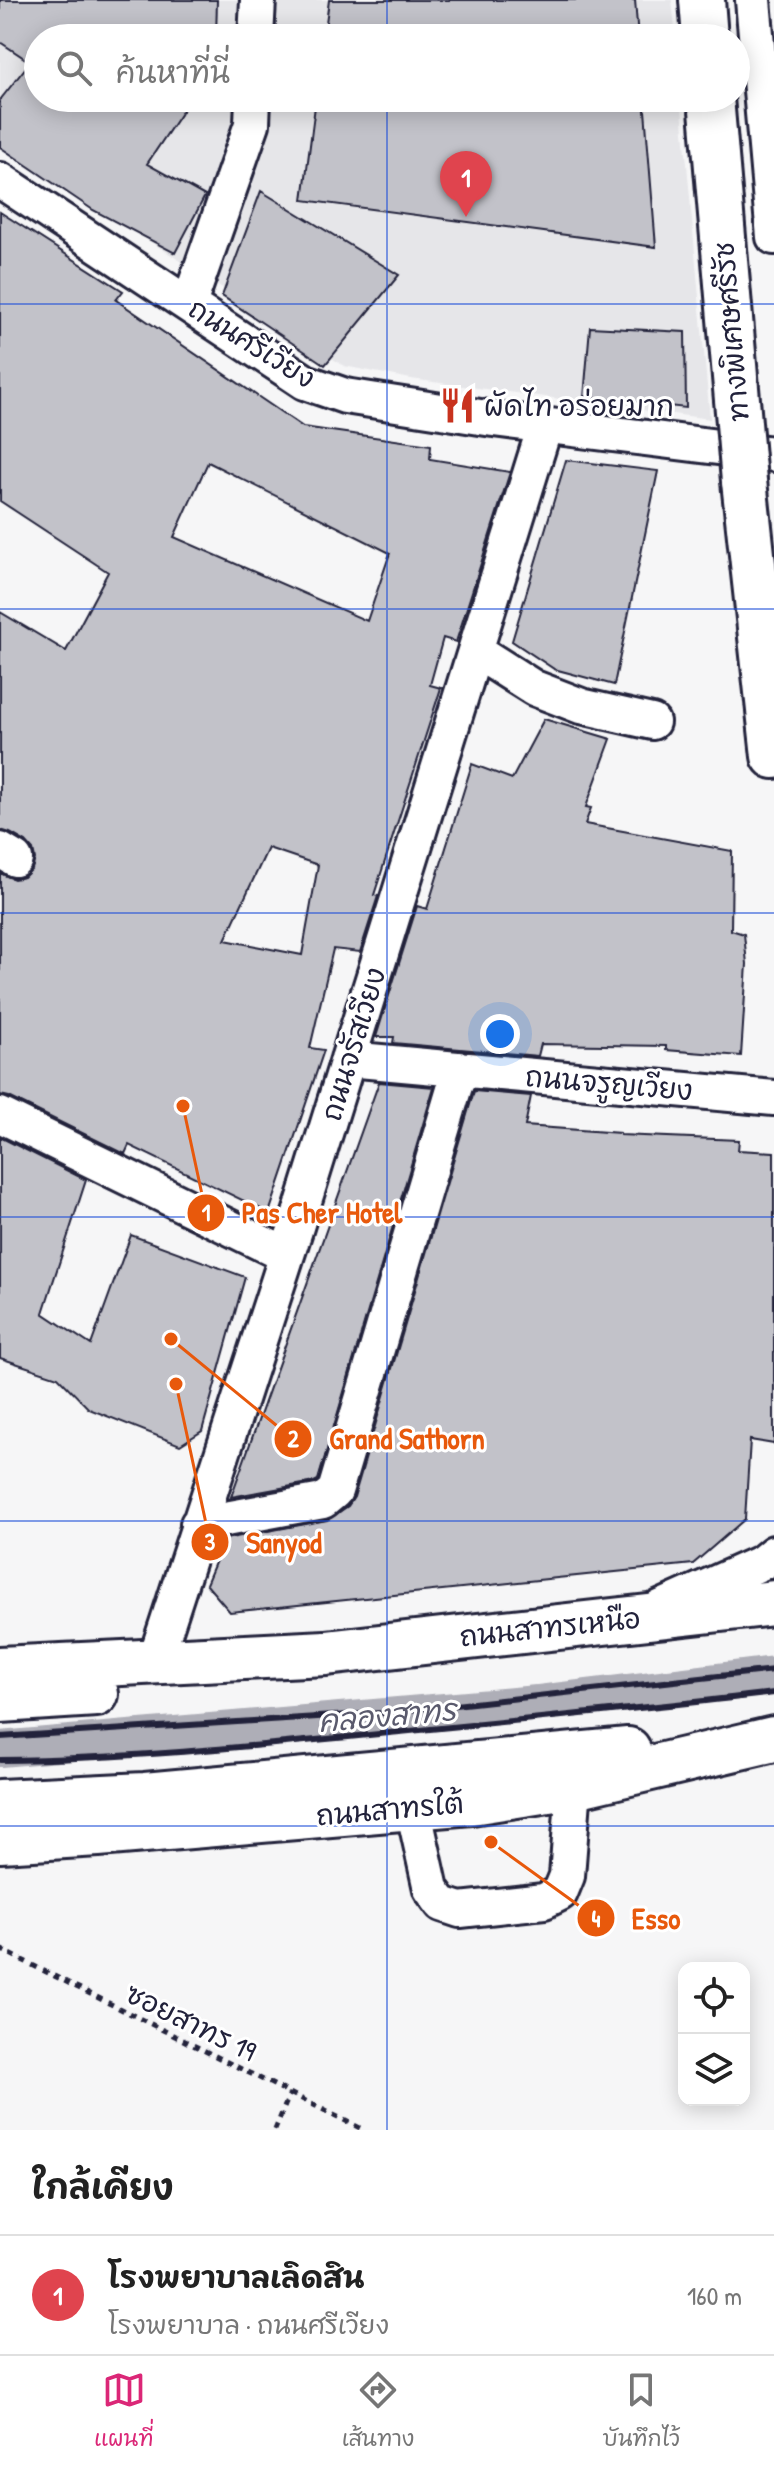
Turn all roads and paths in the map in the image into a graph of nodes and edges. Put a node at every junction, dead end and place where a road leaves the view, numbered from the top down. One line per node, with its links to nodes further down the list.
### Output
1 (258, 0): 4 (street)
2 (702, 0): 5 (main road)
3 (753, 0): 9 (street)
4 (257, 24)
5 (704, 24)
6 (252, 112): 10 (street)
7 (712, 112): 15 (main road, ทางพิเศษศรีรัช, bridge)
8 (0, 180): 10 (street, ถนนศรีเวียง)
9 (774, 237)
10 (189, 304): 11 (street, ถนนศรีเวียง)
11 (545, 426): 12 (street, ถนนศรีเวียง); 13 (street, ถนนจรัสเวียง)
12 (774, 454)
13 (476, 651): 14 (street); 16 (street, ถนนจรัสเวียง)
14 (652, 722)
15 (774, 756)
16 (348, 1059): 17 (street, ถนนจรูญเวียง); 20 (street, ถนนจรัสเวียง)
17 (460, 1069): 18 (street, ถนนจรูญเวียง); 21 (street)
18 (774, 1098)
19 (0, 1115): 20 (street)
20 (286, 1255): 21 (street, ถนนจรัสเวียง)
21 (198, 1524): 26 (street, ถนนจรัสเวียง)
22 (774, 1553): 24 (street)
23 (774, 1603): 24 (main road, ถนนสาทรเหนือ)
24 (641, 1616): 25 (main road, ถนนสาทรเหนือ)
25 (326, 1653): 26 (main road, ถนนสาทรเหนือ); 28 (main road, ถนนสาทรเหนือ)
26 (155, 1661): 27 (main road, ถนนสาทรเหนือ)
27 (0, 1669)
28 (0, 1700)
29 (774, 1738): 30 (main road, ถนนสาทรใต้); 31 (main road, ถนนสาทรใต้)
30 (574, 1786): 32 (main road, ถนนสาทรใต้); 32 (street)
31 (0, 1802)
32 (413, 1808): 33 (main road, ถนนสาทรใต้)
33 (0, 1840)
34 (0, 1949): 35 (path, ซอยสาทร 19)
35 (290, 2093): 36 (path); 37 (path, ซอยสาทร 19)
36 (275, 2130)
37 (364, 2130)

